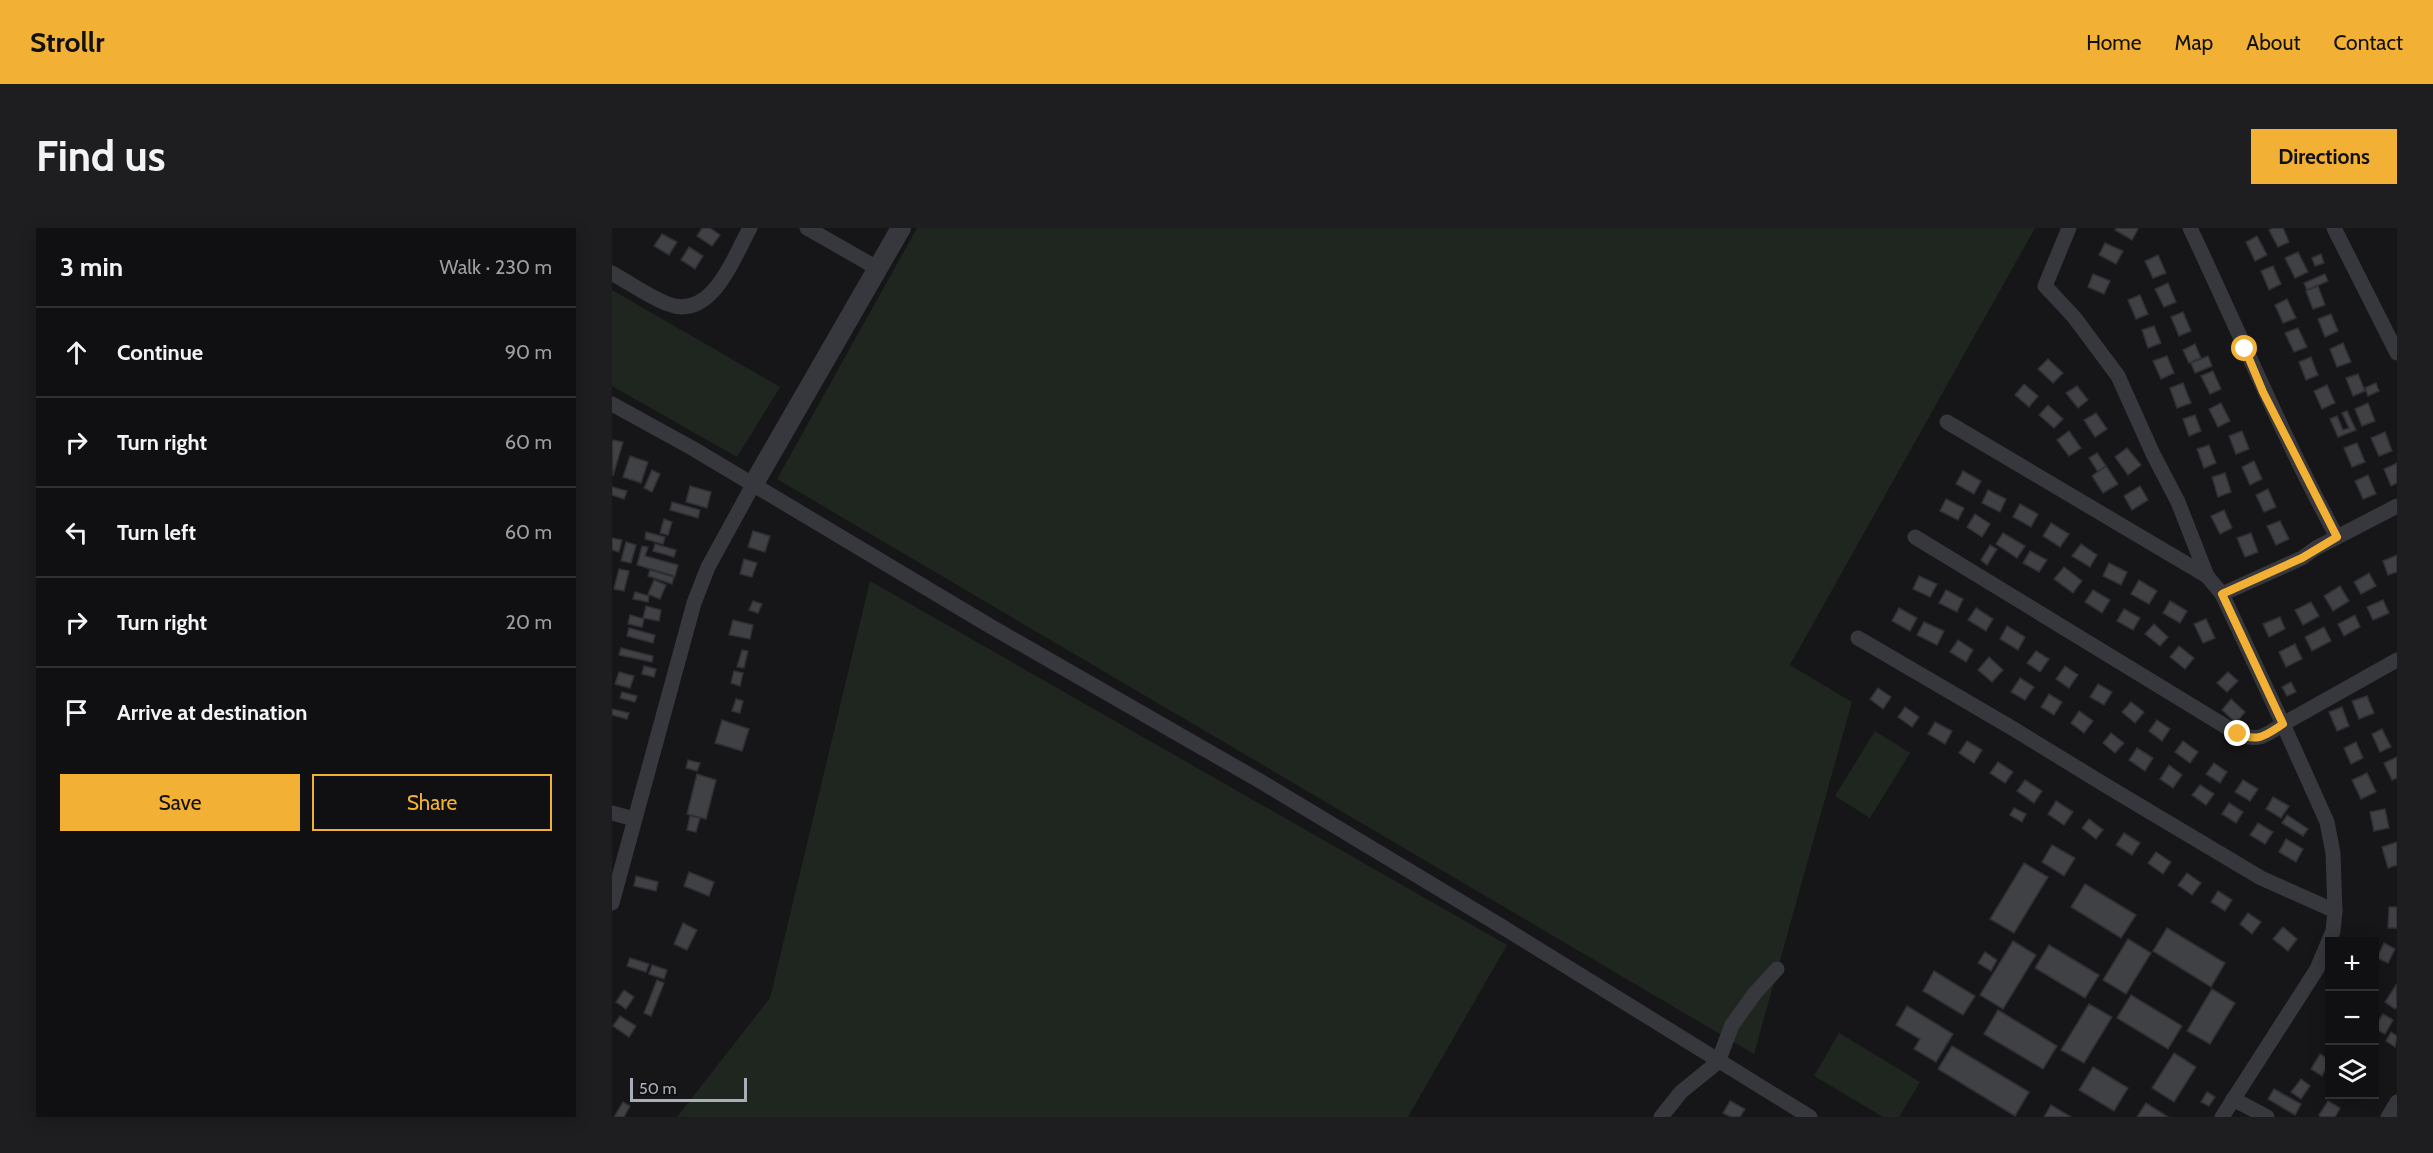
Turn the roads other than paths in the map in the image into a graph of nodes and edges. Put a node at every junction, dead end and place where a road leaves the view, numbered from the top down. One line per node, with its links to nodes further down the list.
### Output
1 (750, 228): 8 (street)
2 (807, 228): 7 (street)
3 (901, 228): 7 (street)
4 (2069, 228): 16 (street)
5 (2190, 228): 15 (street)
6 (2334, 228): 9 (street)
7 (877, 268): 12 (street)
8 (612, 273)
9 (2397, 353)
10 (612, 404): 12 (street)
11 (1947, 422): 16 (street)
12 (753, 484): 22 (street); 26 (street)
13 (2397, 506): 15 (street)
14 (1916, 537): 20 (street)
15 (2337, 537): 17 (street)
16 (2207, 576): 17 (street)
17 (2222, 594): 20 (street)
18 (1858, 638): 24 (street)
19 (2397, 660): 20 (street)
20 (2283, 724): 24 (street)
21 (612, 813): 22 (street)
22 (634, 819): 23 (street)
23 (612, 903)
24 (2335, 911): 27 (street)
25 (1777, 969): 26 (street)
26 (1718, 1062): 29 (street); 30 (street)
27 (2233, 1099): 31 (street); 32 (street)
28 (2397, 1102): 33 (street)
29 (1660, 1117)
30 (1810, 1117)
31 (2222, 1117)
32 (2267, 1117)
33 (2388, 1117)

